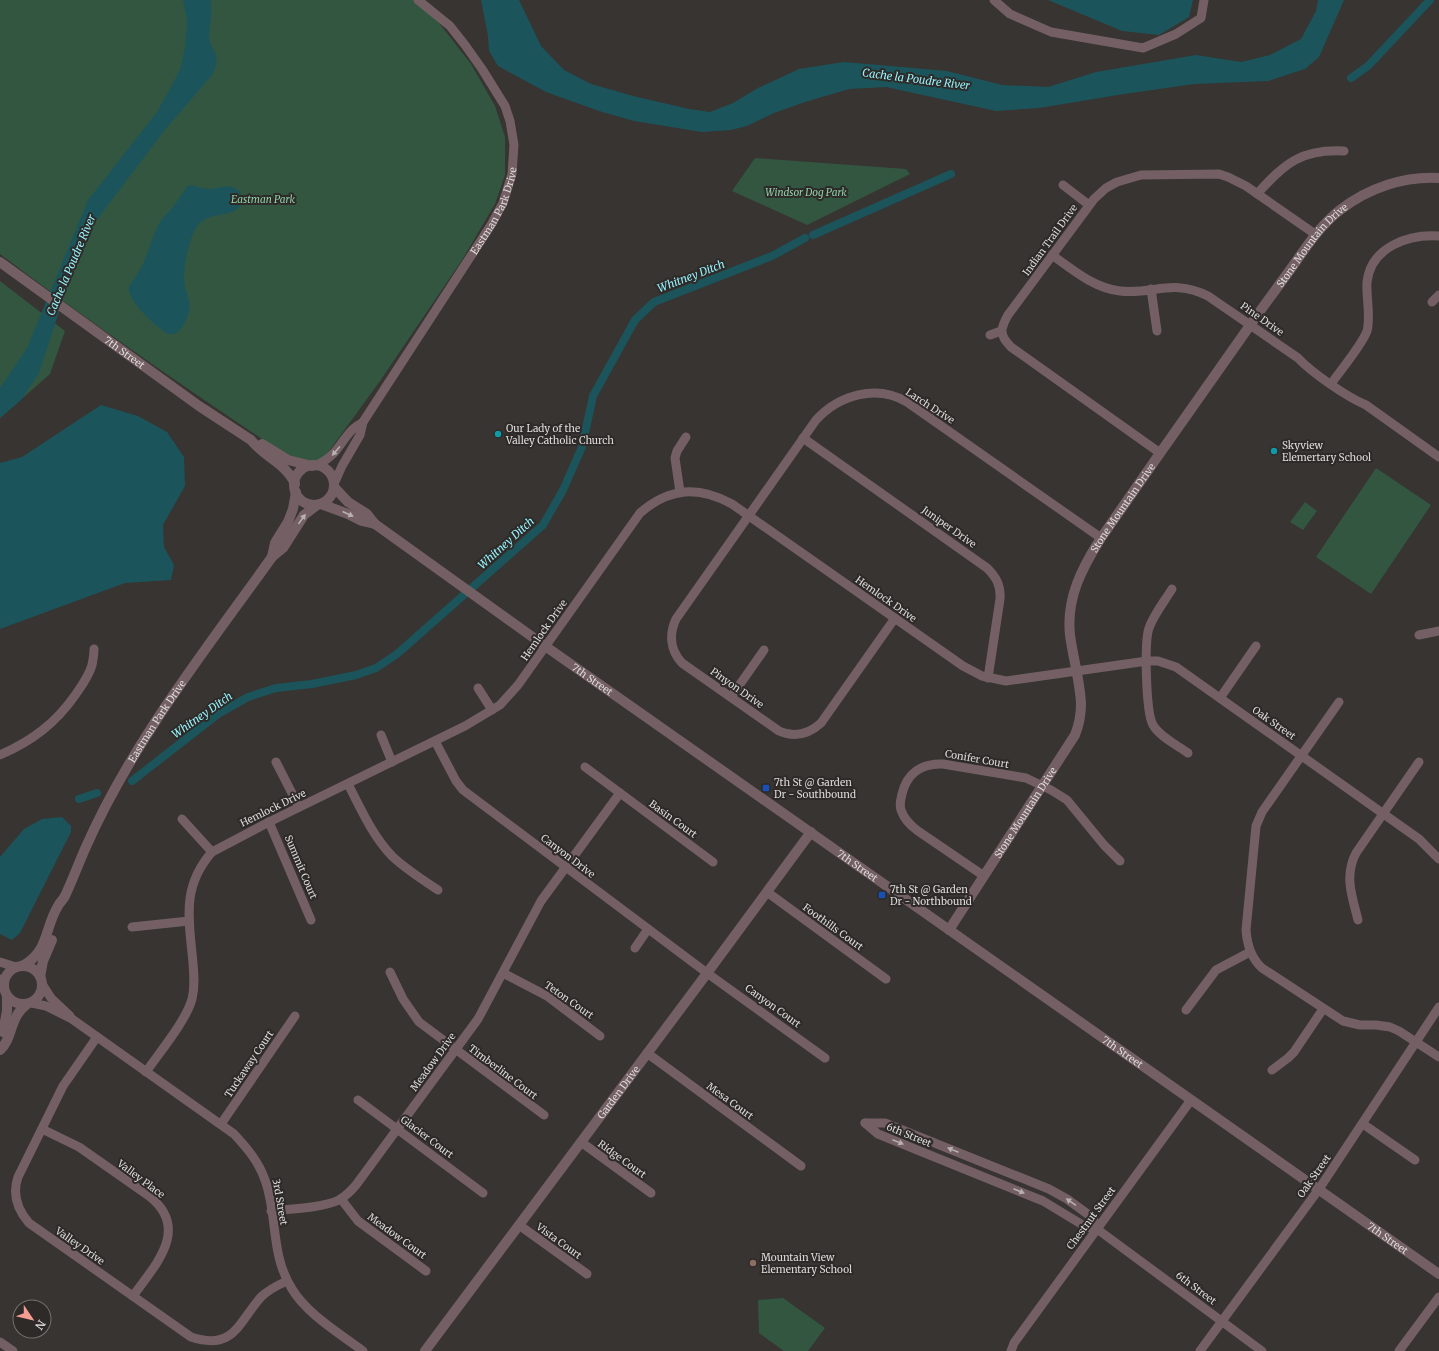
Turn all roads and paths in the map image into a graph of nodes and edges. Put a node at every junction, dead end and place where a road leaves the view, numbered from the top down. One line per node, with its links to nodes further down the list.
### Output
1 (418, 0): 21 (street, Eastman Park Drive)
2 (994, 0): 3 (street)
3 (1204, 0)
4 (1344, 150): 7 (street)
5 (1439, 178): 9 (street, Stone Mountain Drive)
6 (1063, 185): 8 (street)
7 (1257, 194): 8 (street, Indian Trail Drive); 9 (street, Indian Trail Drive)
8 (1089, 205): 11 (street, Indian Trail Drive)
9 (1315, 234): 16 (street, Stone Mountain Drive)
10 (1439, 236): 20 (street)
11 (1052, 255): 13 (street, Pine Drive); 17 (street, Indian Trail Drive)
12 (0, 262): 24 (street, 7th Street)
13 (1151, 289): 16 (street, Pine Drive); 18 (street)
14 (1439, 295): 15 (street)
15 (1432, 302)
16 (1251, 325): 20 (street, Pine Drive); 25 (street, Stone Mountain Drive)
17 (1001, 331): 19 (street); 25 (street)
18 (1157, 332)
19 (990, 335)
20 (1331, 384): 26 (street, Pine Drive)
21 (363, 422): 27 (street, Eastman Park Drive, one-way to 27); 28 (street, Eastman Park Drive)
22 (686, 437): 30 (street)
23 (803, 438): 32 (street, Larch Drive); 34 (street, Larch Drive); 46 (street, Juniper Drive)
24 (251, 440): 27 (street, 7th Street); 29 (street, 7th Street)
25 (1160, 453): 34 (street, Stone Mountain Drive)
26 (1439, 457)
27 (313, 466): 28 (street); 29 (street)
28 (334, 486): 31 (street); 33 (street, 7th Street)
29 (296, 488): 31 (street); 35 (street, Eastman Park Drive)
30 (680, 492): 32 (street, Hemlock Drive); 40 (street, Hemlock Drive)
31 (319, 504): 33 (street, 7th Street, one-way to 33); 35 (street, Eastman Park Drive, one-way to 31)
32 (749, 516): 37 (street, Hemlock Drive); 48 (street, Pinyon Drive)
33 (375, 524): 40 (street, 7th Street)
34 (1101, 538): 45 (street, Stone Mountain Drive)
35 (272, 557): 77 (street, Eastman Park Drive)
36 (1172, 589): 44 (street)
37 (895, 618): 46 (street, Hemlock Drive); 48 (street, Pinyon Drive)
38 (1439, 631): 39 (street)
39 (1419, 635)
40 (545, 646): 51 (street, Hemlock Drive); 68 (street, 7th Street)
41 (1256, 646): 49 (street)
42 (94, 649): 55 (street)
43 (764, 650): 48 (street)
44 (1147, 661): 45 (street, Oak Street); 49 (street, Oak Street); 54 (street)
45 (1076, 670): 46 (street, Hemlock Drive); 62 (street, Stone Mountain Drive)
46 (988, 678)
47 (478, 688): 51 (street)
48 (731, 697)
49 (1220, 698): 56 (street, Oak Street)
50 (1339, 702): 56 (street)
51 (492, 710): 53 (street, Hemlock Drive)
52 (381, 735): 58 (street)
53 (435, 740): 58 (street, Hemlock Drive); 73 (street, Canyon Drive)
54 (1188, 753)
55 (0, 755)
56 (1302, 756): 65 (street, Oak Street); 85 (street)
57 (276, 762): 64 (street)
58 (392, 762): 61 (street, Hemlock Drive)
59 (1419, 762): 65 (street)
60 (585, 767): 63 (street, Basin Court)
61 (348, 784): 64 (street, Hemlock Drive); 75 (street)
62 (1042, 786): 71 (street, Conifer Court); 74 (street, Stone Mountain Drive); 74 (street, Conifer Court)
63 (620, 794): 72 (street, Basin Court); 73 (street)
64 (299, 808): 67 (street, Hemlock Drive)
65 (1384, 813): 70 (street, Oak Street); 79 (street)
66 (182, 819): 69 (street)
67 (269, 822): 69 (street, Hemlock Drive); 78 (street, Summit Court)
68 (810, 832): 76 (street, Garden Drive); 83 (street, 7th Street)
69 (212, 852): 80 (street, Hemlock Drive)
70 (1439, 860)
71 (1120, 861)
72 (713, 862)
73 (565, 867): 82 (street, Canyon Drive); 90 (street, Meadow Drive)
74 (984, 876): 83 (street, Stone Mountain Drive)
75 (438, 890)
76 (766, 892): 89 (street, Garden Drive); 91 (street, Foothills Court)
77 (64, 898): 87 (street, Eastman Park Drive); 92 (street, Eastman Park Drive)
78 (311, 920)
79 (1358, 920)
80 (188, 921): 81 (street); 111 (street, Hemlock Drive)
81 (132, 927)
82 (648, 929): 84 (street); 89 (street, Canyon Drive)
83 (949, 930): 113 (street, 7th Street)
84 (635, 948)
85 (1250, 952): 97 (street); 98 (street)
86 (0, 962): 87 (street)
87 (19, 967): 92 (street); 93 (street)
88 (390, 972): 106 (street, Timberline Court)
89 (707, 973): 107 (street, Garden Drive); 109 (street, Canyon Court)
90 (503, 974): 102 (street, Teton Court); 106 (street, Meadow Drive)
91 (886, 979)
92 (41, 980): 95 (street); 100 (street, 3rd Street)
93 (2, 983): 94 (street)
94 (7, 997): 95 (street); 103 (street)
95 (29, 1003): 100 (street, 3rd Street); 105 (street)
96 (1439, 1007): 104 (street, Oak Street)
97 (1323, 1009): 104 (street); 110 (street)
98 (1186, 1010)
99 (295, 1016): 115 (street, Tuckaway Court)
100 (72, 1019): 101 (street, 3rd Street)
101 (97, 1036): 111 (street, 3rd Street); 117 (street, Valley Drive)
102 (600, 1036)
103 (0, 1039)
104 (1416, 1042): 108 (street); 116 (street, Oak Street)
105 (0, 1050)
106 (456, 1050): 114 (street, Timberline Court); 118 (street, Meadow Drive)
107 (647, 1053): 119 (street, Garden Drive); 121 (street, Mesa Court)
108 (1439, 1057)
109 (825, 1058)
110 (1272, 1070)
111 (146, 1072): 115 (street, 3rd Street)
112 (358, 1100): 118 (street, Glacier Court)
113 (1192, 1100): 122 (street, 7th Street); 128 (street, Chestnut Street)
114 (544, 1115)
115 (221, 1124): 126 (street, 3rd Street)
116 (1363, 1124): 120 (street); 122 (street, Oak Street)
117 (42, 1129): 133 (street, Valley Drive); 133 (street, Valley Place)
118 (397, 1129): 123 (street, Glacier Court); 125 (street, Meadow Drive)
119 (581, 1142): 124 (street, Ridge Court); 127 (street, Garden Drive)
120 (1415, 1160)
121 (800, 1166)
122 (1319, 1189): 131 (street, 7th Street); 135 (street, Oak Street)
123 (483, 1193)
124 (651, 1193)
125 (341, 1199): 126 (street, Meadow Drive); 129 (street, Meadow Court)
126 (271, 1211): 132 (street, 3rd Street)
127 (519, 1225): 130 (street, Vista Court); 141 (street, Garden Drive)
128 (1097, 1229): 128 (street, 6th Street, one-way to 128); 135 (street, 6th Street); 142 (street, Chestnut Street)
129 (426, 1271)
130 (587, 1274)
131 (1439, 1274)
132 (287, 1281): 137 (street, Valley Drive); 138 (street, 3rd Street)
133 (133, 1296): 137 (street, Valley Drive)
134 (1439, 1297): 145 (street)
135 (1222, 1321): 143 (street, Oak Street); 144 (street, 6th Street)
136 (0, 1342): 139 (street)
137 (217, 1347)
138 (350, 1347): 140 (street, 3rd Street)
139 (11, 1350)
140 (363, 1351)
141 (425, 1351)
142 (1011, 1351)
143 (1200, 1351)
144 (1262, 1351)
145 (1399, 1351)

